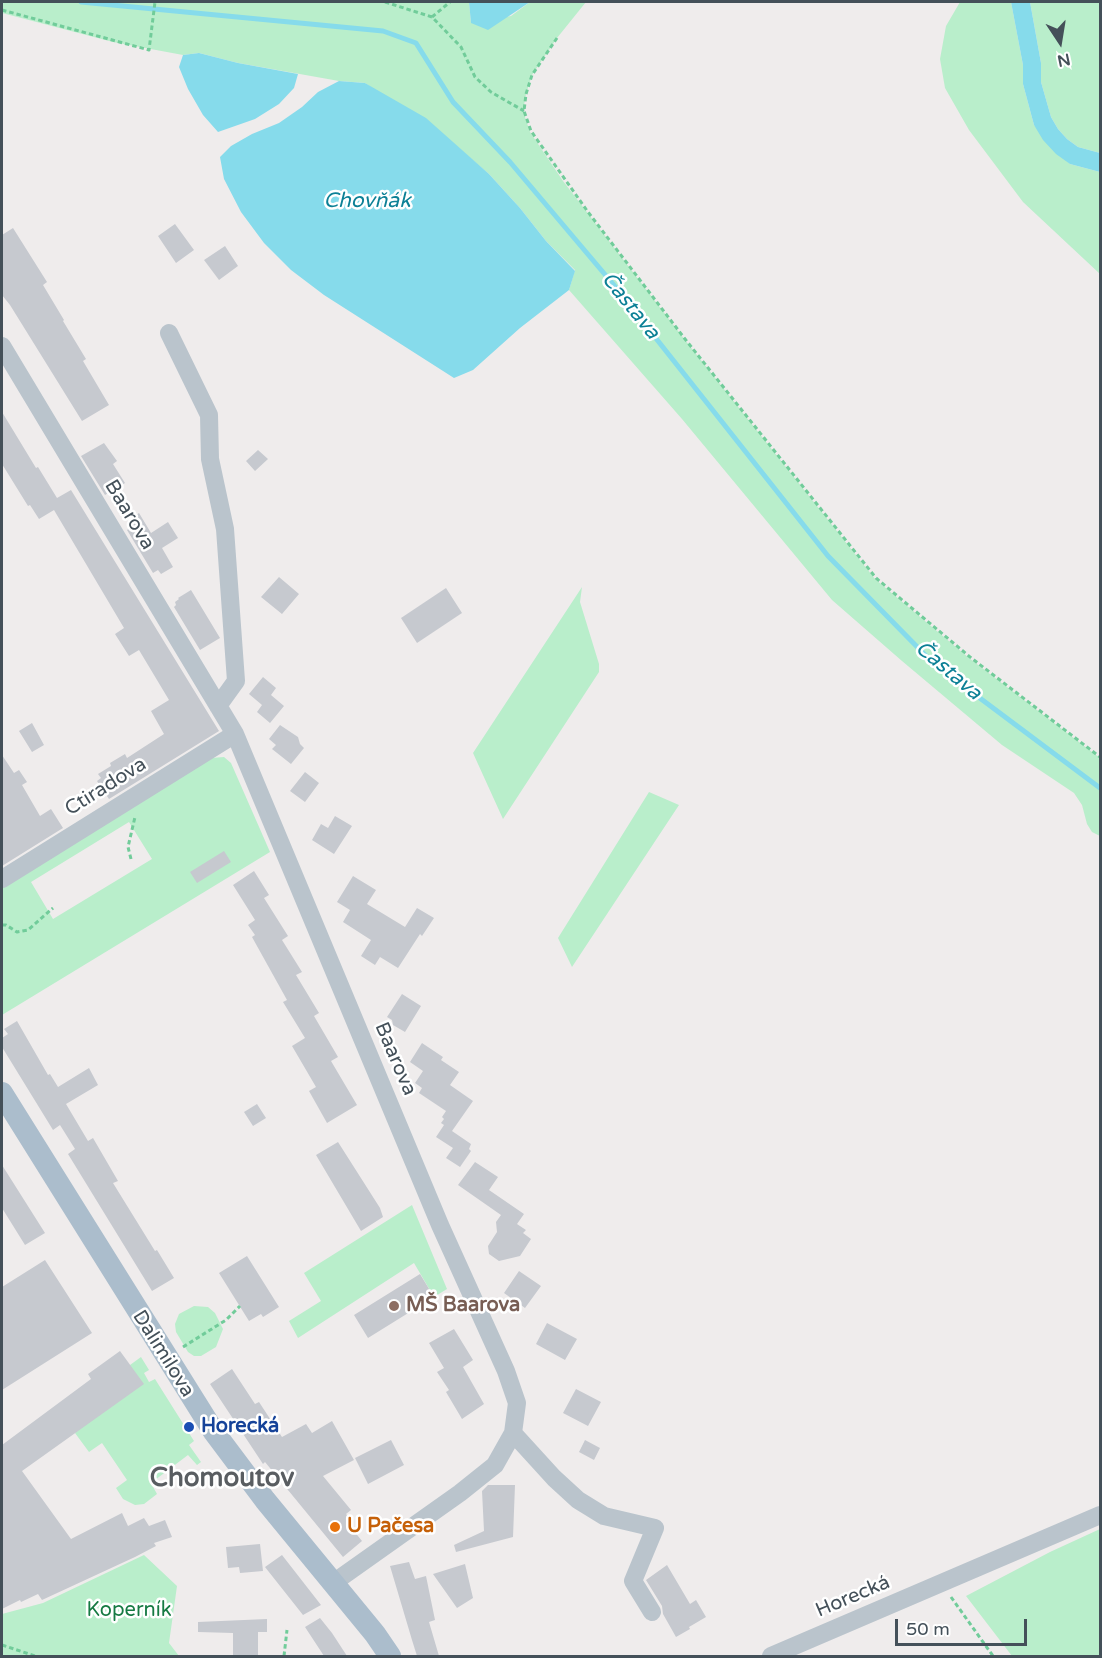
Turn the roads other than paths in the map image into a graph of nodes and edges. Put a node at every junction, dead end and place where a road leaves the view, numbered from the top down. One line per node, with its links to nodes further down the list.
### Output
1 (169, 333): 3 (street)
2 (2, 346): 3 (street, Baarova)
3 (218, 706): 4 (street, Baarova)
4 (235, 734): 5 (street, Ctiradova); 7 (street, Baarova)
5 (2, 879)
6 (2, 1093): 9 (main road, Dalimilova)
7 (513, 1433): 9 (street, Baarova); 10 (street)
8 (1101, 1515): 12 (street, Horecká)
9 (333, 1583): 11 (main road, Dalimilova)
10 (652, 1612)
11 (390, 1656)
12 (771, 1656)

